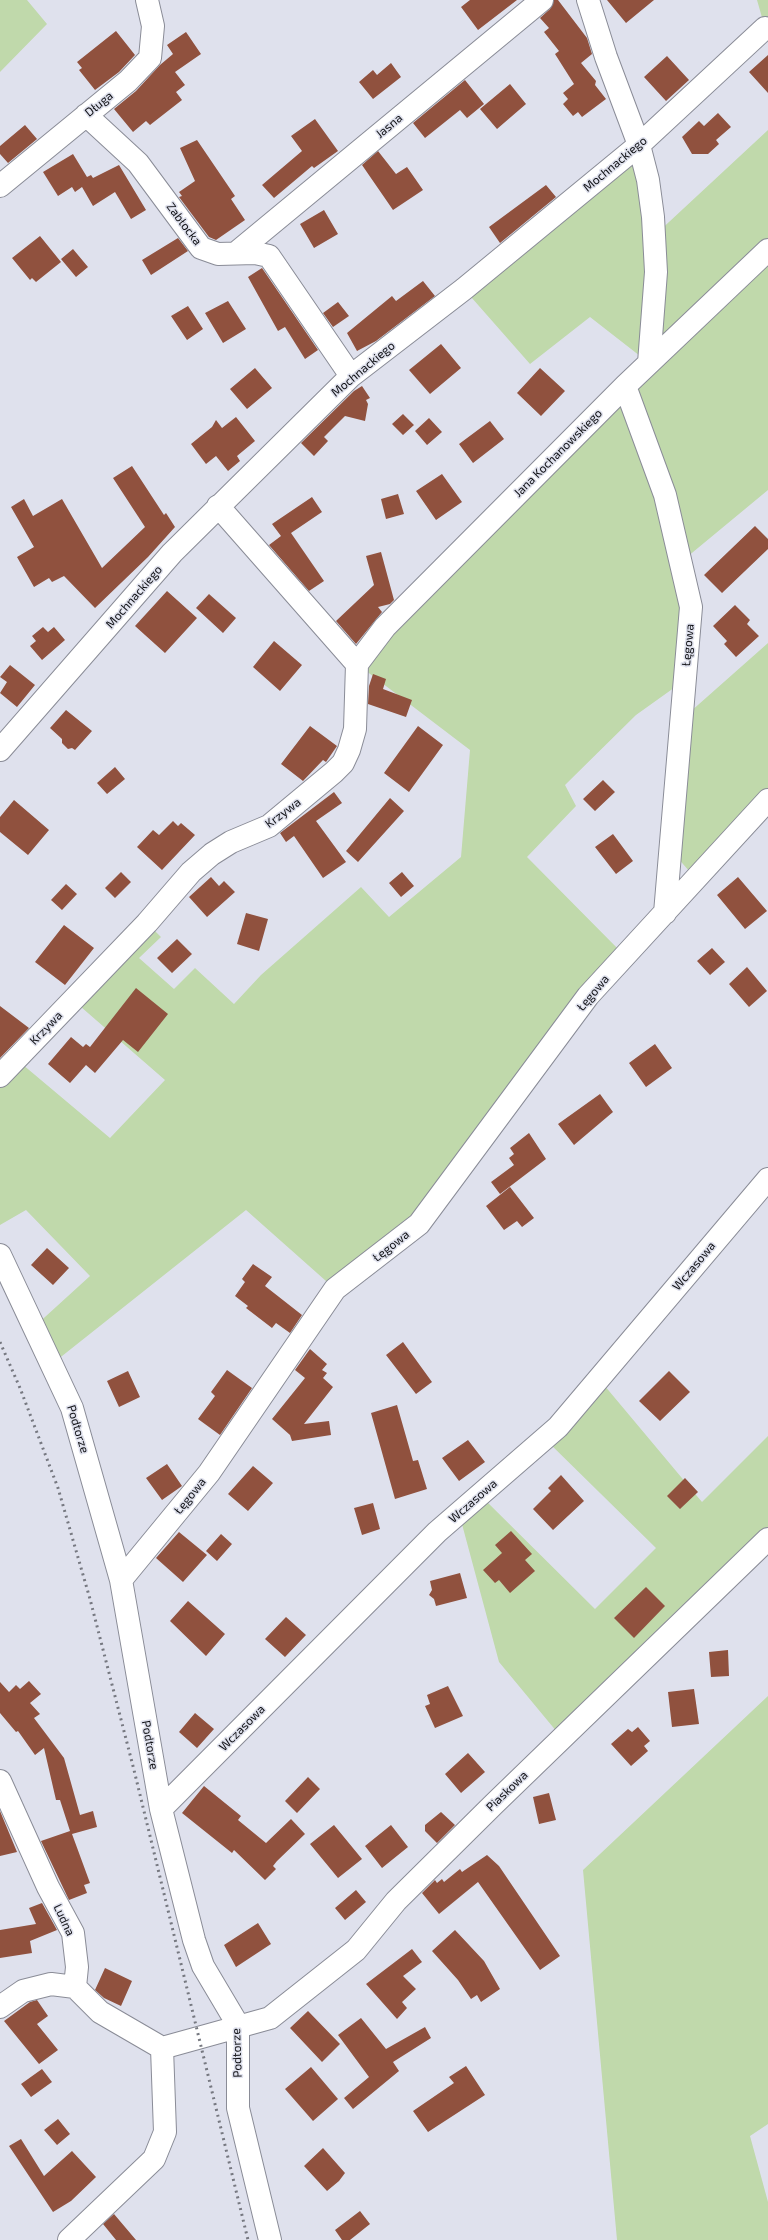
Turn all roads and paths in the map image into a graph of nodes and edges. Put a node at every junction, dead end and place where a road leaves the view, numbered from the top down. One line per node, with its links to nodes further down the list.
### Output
1 (147, 0): 5 (street, Długa)
2 (542, 0): 9 (street, Jasna)
3 (588, 0): 6 (street)
4 (765, 28): 6 (street, Mochnackiego)
5 (86, 115): 7 (street, Długa); 9 (street, Zabłocka)
6 (639, 145): 10 (street); 11 (street, Mochnackiego)
7 (0, 186)
8 (768, 250): 10 (street, Jana Kochanowskiego)
9 (236, 253): 11 (street, Zabłocka)
10 (649, 363): 12 (street, Jana Kochanowskiego)
11 (351, 376): 13 (street, Mochnackiego)
12 (625, 386): 14 (street, Jana Kochanowskiego); 17 (street, Łęgowa)
13 (218, 506): 14 (street); 15 (street, Mochnackiego)
14 (357, 664): 18 (street, Krzywa)
15 (0, 750)
16 (768, 800): 17 (street, Łęgowa)
17 (665, 912): 22 (street, Łęgowa)
18 (0, 1076)
19 (768, 1179): 24 (street, Wczasowa)
20 (0, 1255): 22 (street, Podtorze)
21 (768, 1539): 27 (street, Piaskowa)
22 (121, 1580): 24 (street, Podtorze)
23 (0, 1781): 25 (street, Ludna)
24 (161, 1809): 27 (street, Podtorze)
25 (75, 1986): 26 (street); 28 (street)
26 (0, 2007)
27 (238, 2025): 28 (street); 30 (street, Podtorze)
28 (162, 2048): 29 (street)
29 (69, 2240)
30 (270, 2240)

